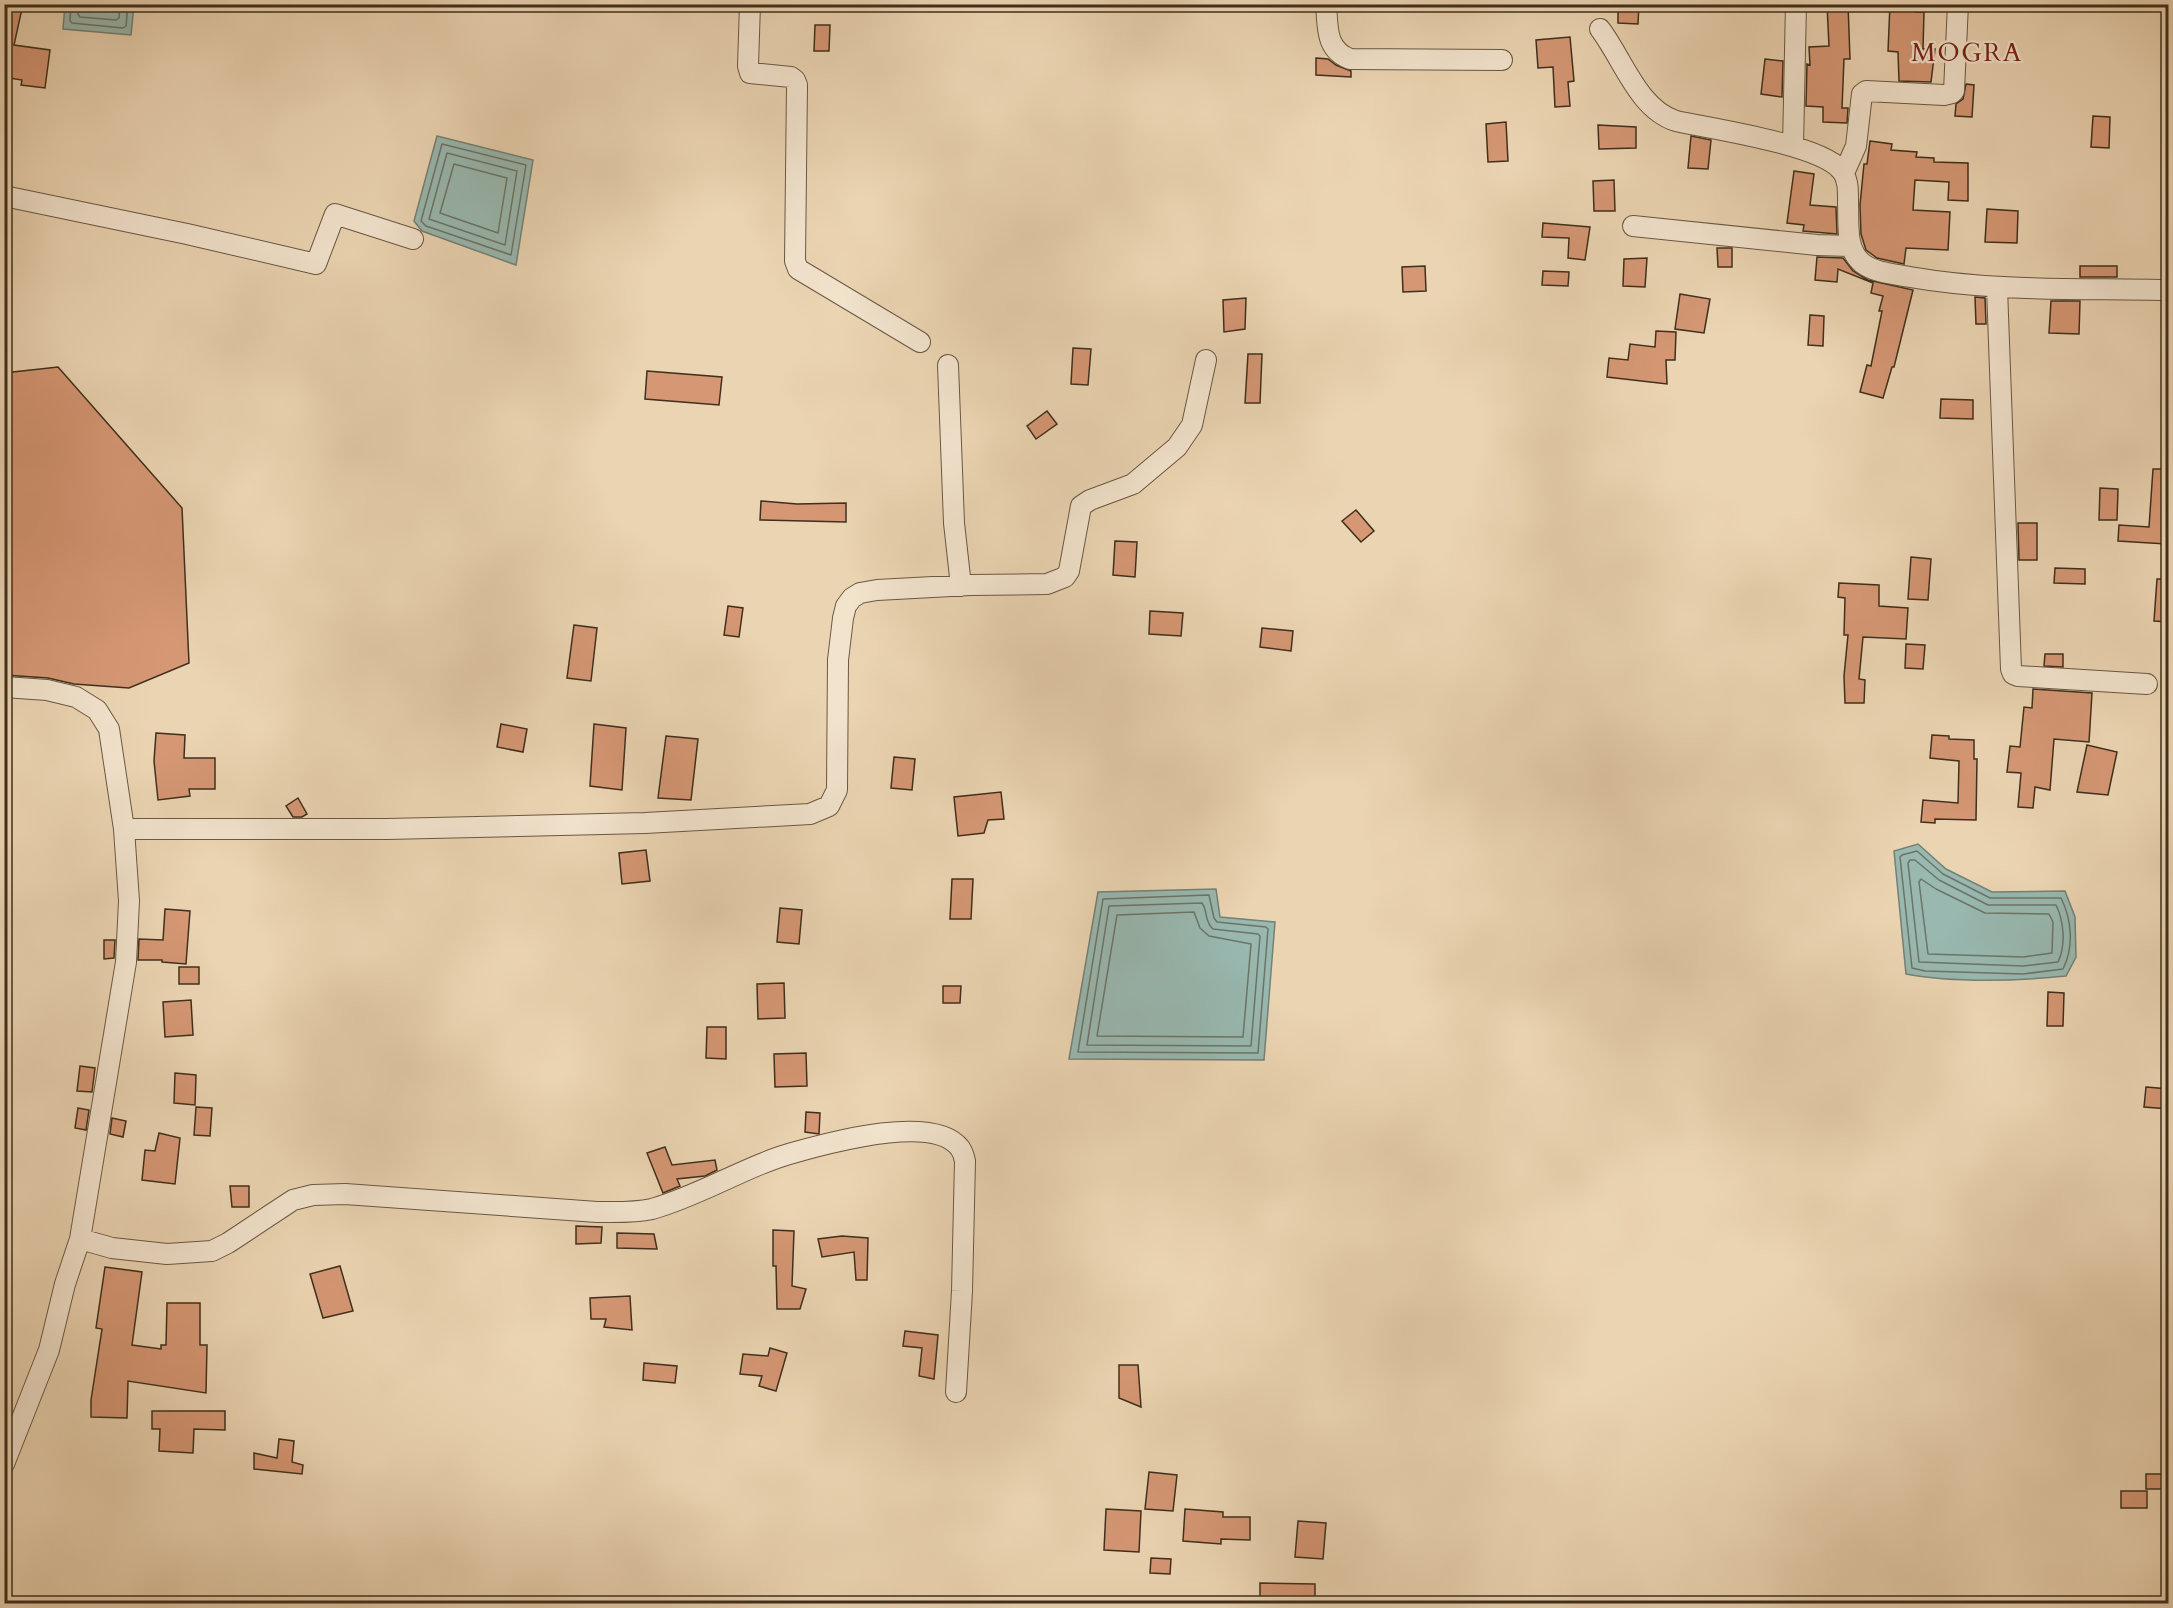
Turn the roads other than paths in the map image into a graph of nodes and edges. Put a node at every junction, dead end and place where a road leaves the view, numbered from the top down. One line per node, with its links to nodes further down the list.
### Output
1 (750, 4): 15 (street)
2 (1326, 4): 6 (street)
3 (1796, 4): 7 (street)
4 (1958, 4): 8 (street)
5 (1600, 29): 7 (street)
6 (1502, 60)
7 (1793, 146): 8 (street)
8 (1844, 173): 12 (street)
9 (4, 196): 11 (street)
10 (1633, 226): 12 (street)
11 (413, 239)
12 (1850, 246): 13 (street)
13 (1997, 288): 14 (street); 19 (street)
14 (2169, 290)
15 (920, 342)
16 (1206, 360): 18 (street)
17 (948, 365): 18 (street)
18 (961, 586): 21 (street)
19 (2147, 684)
20 (4, 687): 21 (street)
21 (124, 829): 22 (street)
22 (80, 1239): 23 (street); 24 (street)
23 (956, 1392)
24 (4, 1464)

